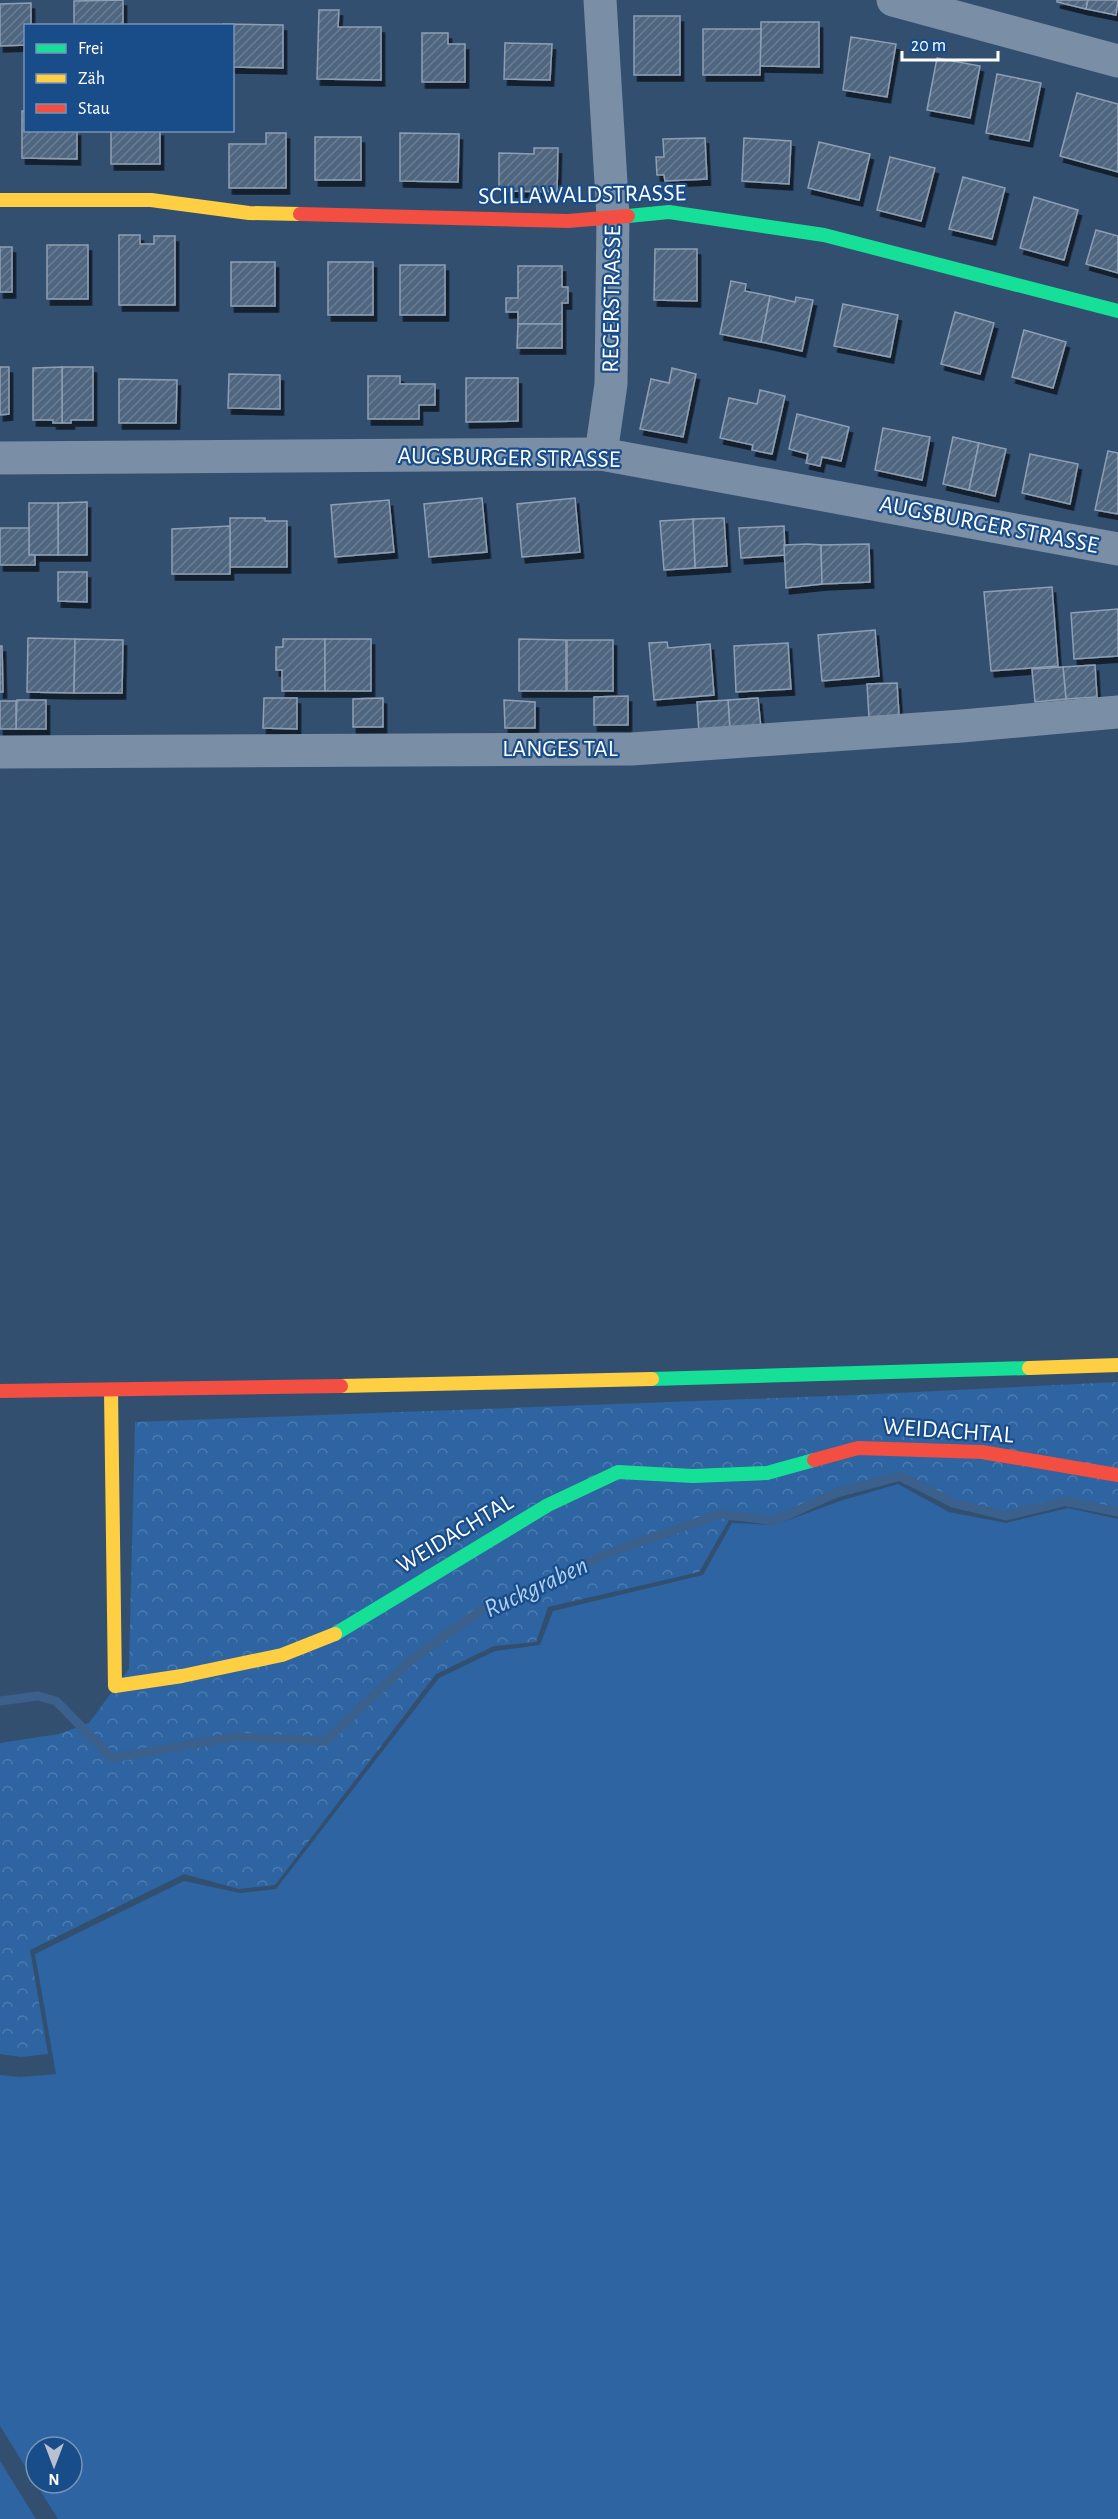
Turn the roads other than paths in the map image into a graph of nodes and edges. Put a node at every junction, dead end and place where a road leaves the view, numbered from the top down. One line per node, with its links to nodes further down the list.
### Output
1 (600, 0): 5 (street, REGERSTRASSE)
2 (893, 0): 3 (street)
3 (1118, 60)
4 (0, 200): 5 (street, SCILLAWALDSTRASSE)
5 (613, 216): 6 (street, SCILLAWALDSTRASSE); 7 (street, REGERSTRASSE)
6 (1118, 311)
7 (601, 454): 8 (street, AUGSBURGER STRASSE); 9 (street, AUGSBURGER STRASSE)
8 (0, 458)
9 (1118, 549)
10 (1118, 712): 11 (street, LANGES TAL)
11 (0, 752)
12 (1118, 1365): 14 (street)
13 (0, 1391): 14 (street)
14 (111, 1391): 15 (street, WEIDACHTAL)
15 (1118, 1474)

